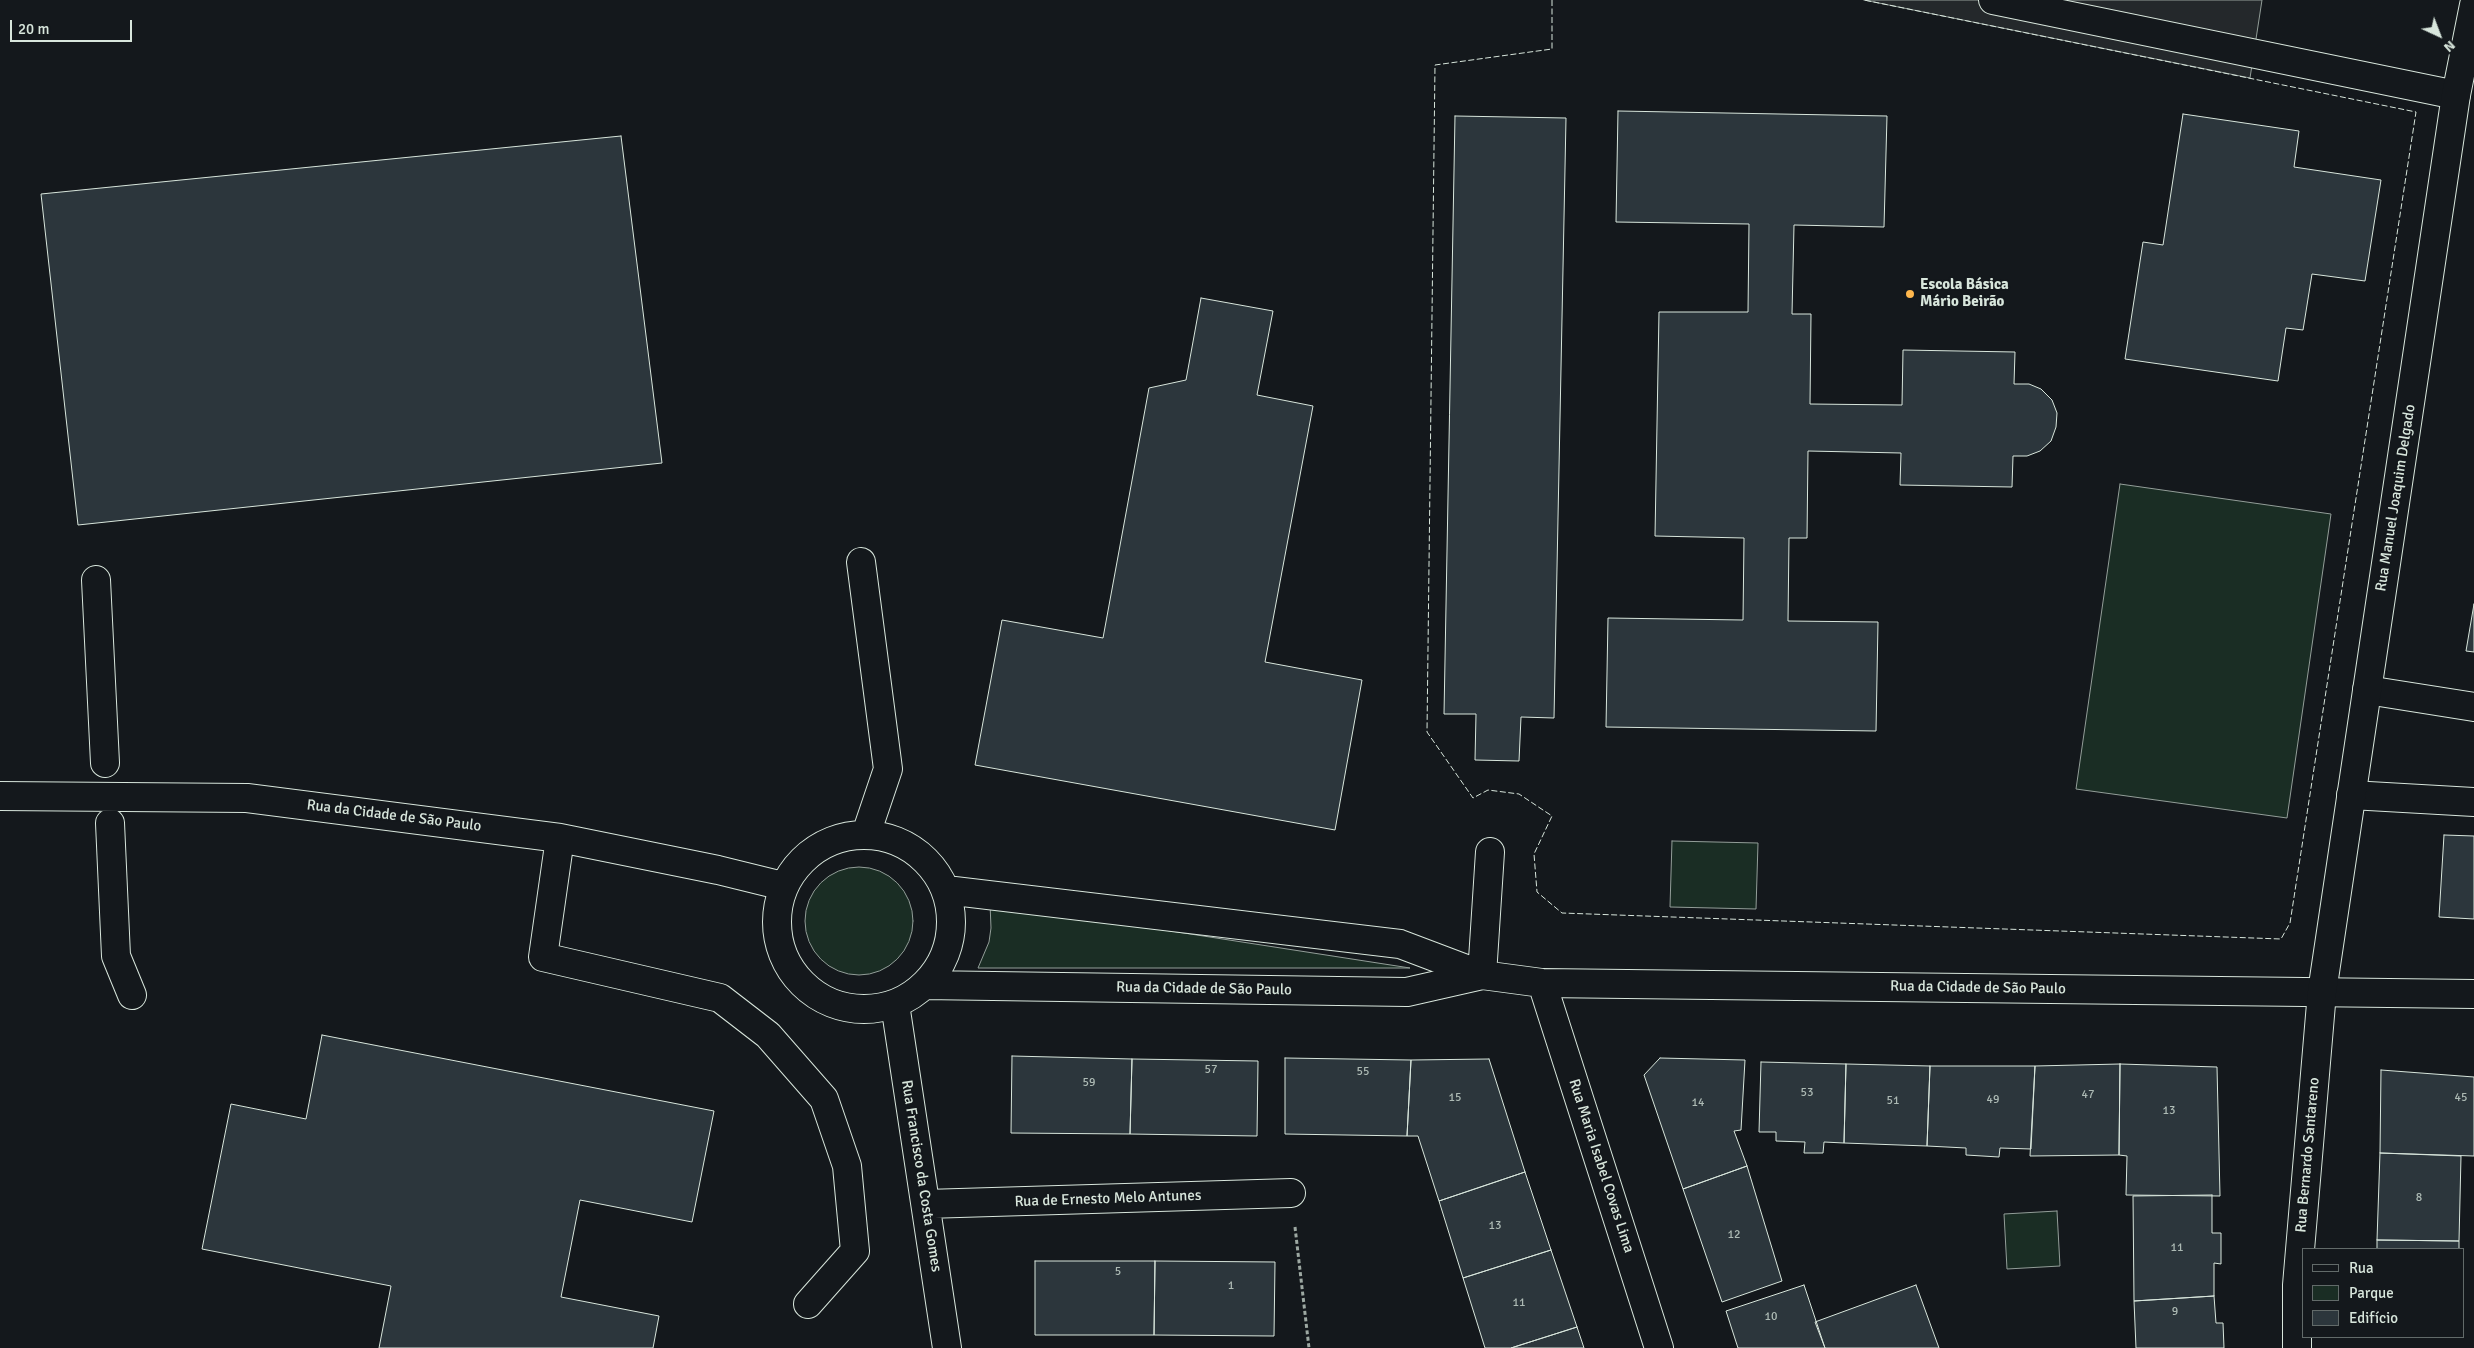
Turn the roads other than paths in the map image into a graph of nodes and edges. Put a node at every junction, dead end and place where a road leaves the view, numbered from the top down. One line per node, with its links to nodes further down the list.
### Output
1 (1994, 0): 3 (street)
2 (2474, 5): 3 (street, Rua Manuel Joaquim Delgado)
3 (2456, 95): 6 (street, Rua Manuel Joaquim Delgado)
4 (861, 562): 13 (street)
5 (96, 580): 8 (street)
6 (2367, 690): 7 (street); 9 (street, Rua Manuel Joaquim Delgado)
7 (2474, 707)
8 (105, 763)
9 (2351, 794): 11 (street); 21 (street, Rua Manuel Joaquim Delgado)
10 (5, 796): 14 (street, Rua da Cidade de São Paulo)
11 (2474, 802)
12 (110, 823): 23 (street)
13 (866, 834): 16 (street); 17 (street)
14 (560, 838): 16 (street, Rua da Cidade de São Paulo); 27 (street)
15 (1490, 852): 18 (street)
16 (784, 886): 24 (street)
17 (946, 890): 18 (street, Rua da Cidade de São Paulo); 20 (street)
18 (1482, 975): 19 (street, Rua da Cidade de São Paulo); 20 (street, Rua da Cidade de São Paulo)
19 (1542, 984): 21 (street, Rua da Cidade de São Paulo); 29 (street, Rua Maria Isabel Covas Lima)
20 (924, 986): 24 (street)
21 (2322, 992): 22 (street, Rua da Cidade de São Paulo); 30 (street, Rua Bernardo Santareno)
22 (2474, 994)
23 (132, 995)
24 (895, 1004): 26 (street, Rua Francisco da Costa Gomes)
25 (1291, 1193): 26 (street, Rua de Ernesto Melo Antunes)
26 (926, 1204): 28 (street, Rua Francisco da Costa Gomes)
27 (808, 1304)
28 (947, 1348)
29 (1659, 1348)
30 (2297, 1348)

